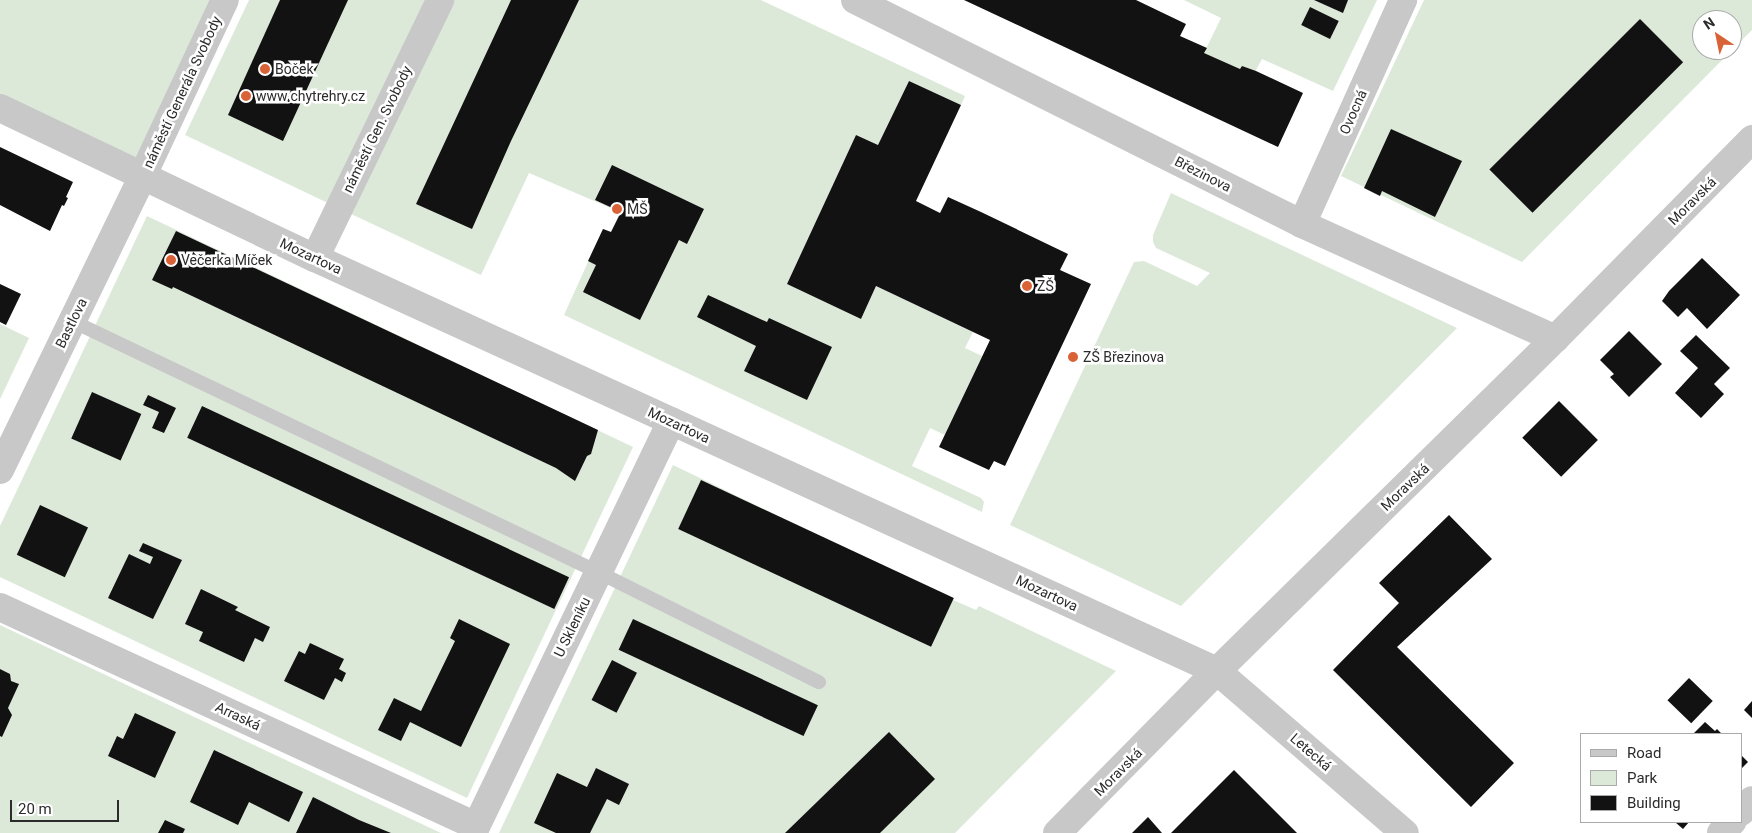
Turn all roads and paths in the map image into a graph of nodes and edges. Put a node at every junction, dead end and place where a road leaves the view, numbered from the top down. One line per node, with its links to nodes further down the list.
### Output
1 (225, 0): 7 (street, náměstí Generála Svobody)
2 (440, 0): 9 (street, náměstí Gen. Svobody)
3 (1403, 0): 8 (street, Ovocná)
4 (864, 2): 8 (street, Březinova)
5 (0, 108): 7 (street, náměstí Generála Svobody)
6 (1752, 139): 11 (street, Moravská)
7 (142, 177): 9 (street, Mozartova); 10 (street, Bastlova)
8 (1302, 224): 11 (street, Březinova)
9 (315, 258): 12 (street, Mozartova)
10 (72, 321): 13 (street, Bastlova); 14 (lane)
11 (1556, 339): 16 (street, Moravská)
12 (671, 421): 14 (street, U Skleníku); 16 (street, Mozartova)
13 (0, 470)
14 (598, 572): 17 (lane); 21 (street, U Skleníku)
15 (0, 607): 21 (street, Arraská)
16 (1217, 671): 22 (street, Moravská); 23 (street, Letecká)
17 (819, 682)
18 (1752, 800): 19 (street)
19 (1742, 811)
20 (1731, 823): 24 (street)
21 (474, 829)
22 (1057, 833)
23 (1406, 833)
24 (1721, 833)

